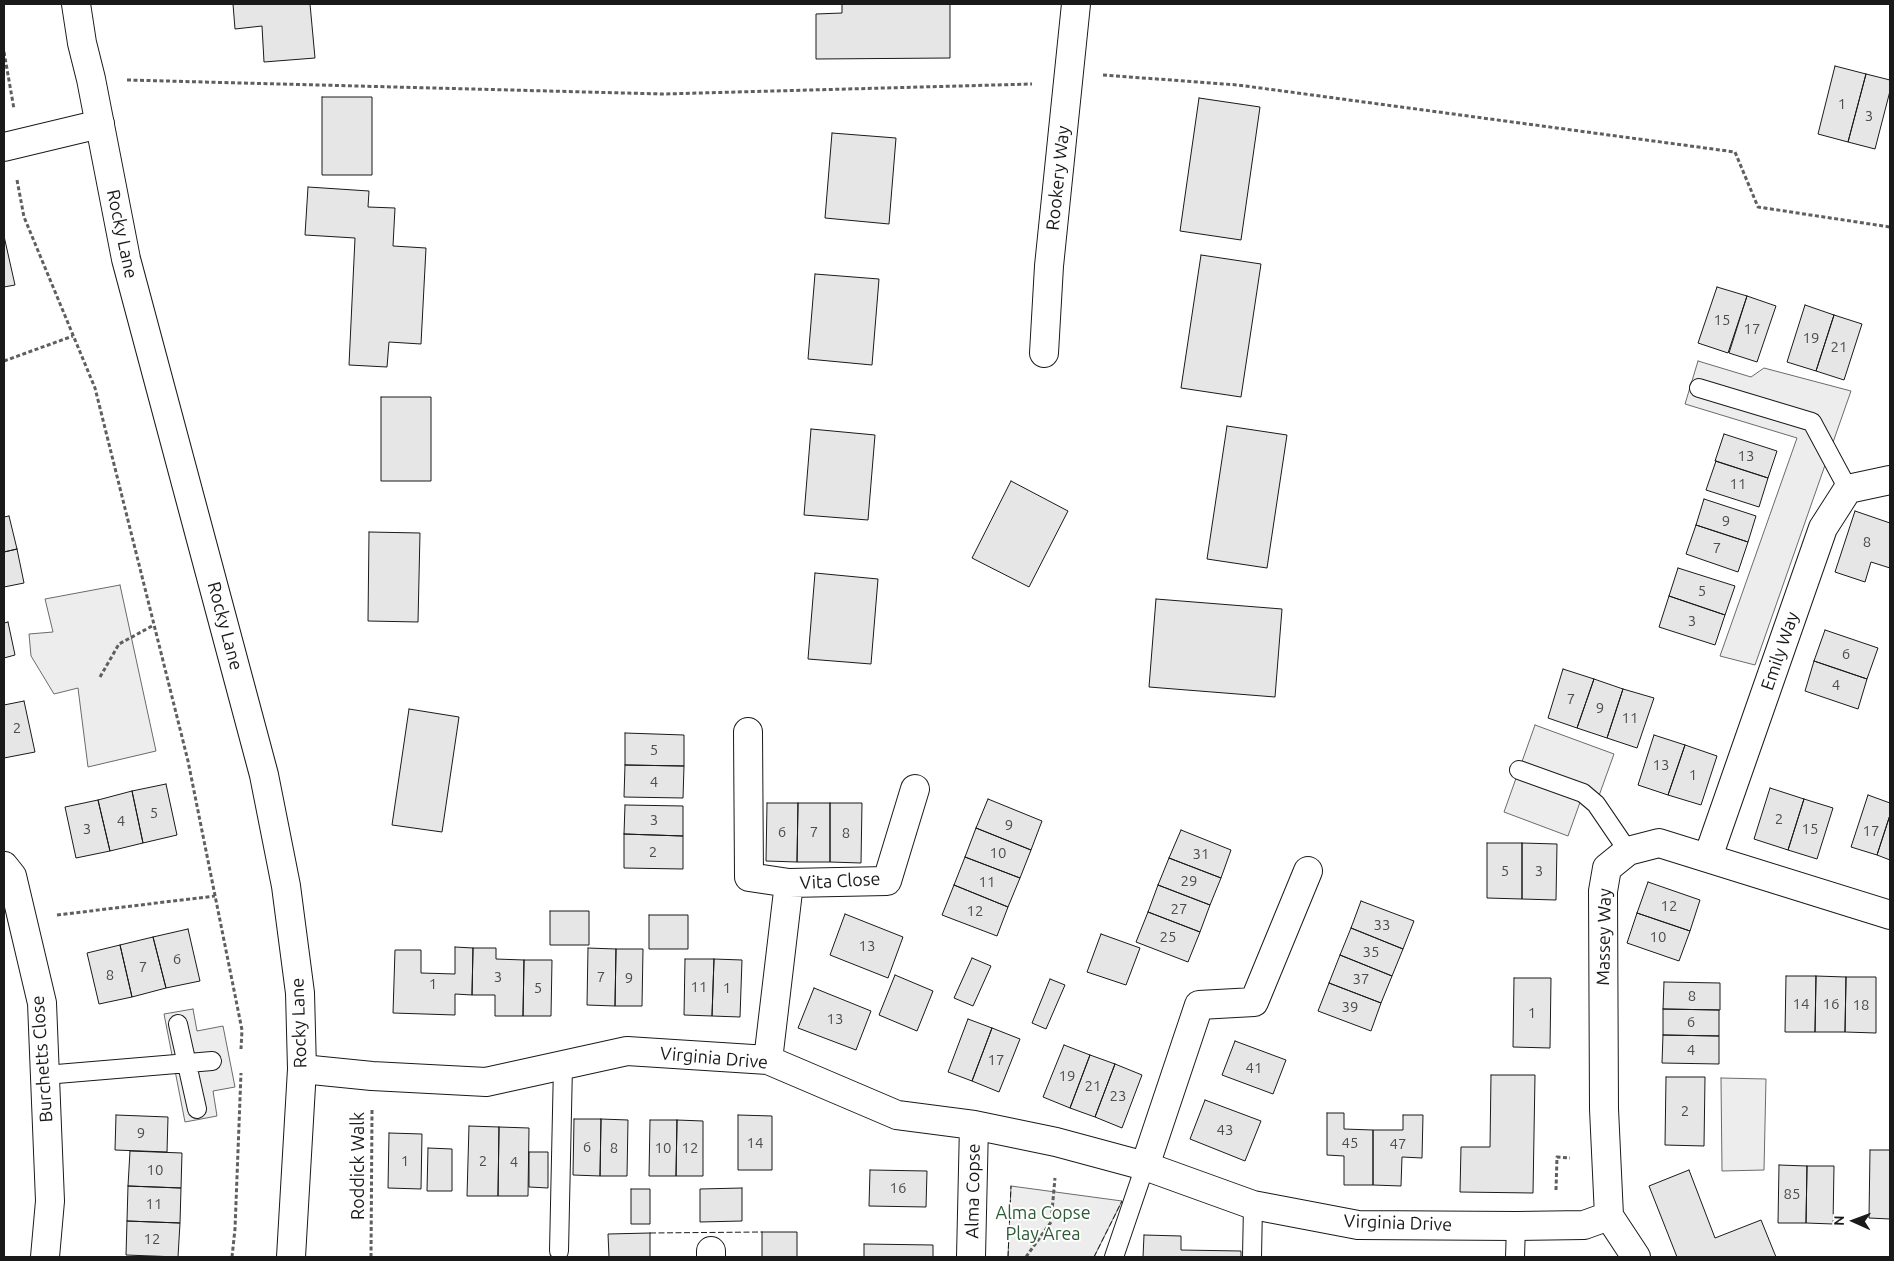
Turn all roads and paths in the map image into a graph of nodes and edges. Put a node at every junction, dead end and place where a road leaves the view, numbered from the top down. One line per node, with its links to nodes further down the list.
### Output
1 (76, 4): 5 (main road, Rocky Lane)
2 (1076, 4): 4 (main road, Rookery Way)
3 (4, 52): 6 (path)
4 (1069, 77): 5 (path); 10 (path); 12 (main road, Rookery Way)
5 (91, 78): 7 (main road, Rocky Lane)
6 (14, 103)
7 (100, 124): 8 (main road); 37 (main road, Rocky Lane)
8 (4, 146)
9 (17, 185): 11 (path)
10 (1890, 227)
11 (73, 336): 13 (path); 17 (path)
12 (1044, 353)
13 (4, 361)
14 (1698, 388): 16 (lane)
15 (1890, 480): 16 (main road)
16 (1848, 489): 23 (main road, Emily Way)
17 (154, 625): 18 (path); 27 (path)
18 (100, 677)
19 (748, 732): 26 (main road, Vita Close)
20 (1519, 770): 22 (lane)
21 (915, 789): 26 (main road, Vita Close)
22 (1628, 851): 23 (main road, Massey Way); 45 (main road, Massey Way)
23 (1708, 858): 29 (main road, Massey Way)
24 (4, 866): 38 (main road, Burchetts Close)
25 (1308, 872): 43 (main road)
26 (789, 883): 32 (main road, Vita Close)
27 (215, 896): 28 (path); 31 (path)
28 (66, 914)
29 (1890, 914)
30 (178, 1024): 34 (lane)
31 (241, 1059)
32 (768, 1060): 35 (main road, Virginia Drive); 41 (main road, Virginia Drive)
33 (212, 1061): 34 (lane)
34 (188, 1064): 38 (lane); 40 (lane)
35 (563, 1065): 39 (main road, Virginia Drive); 47 (lane)
36 (241, 1068): 49 (path)
37 (302, 1069): 39 (main road, Virginia Drive); 50 (main road, Rocky Lane)
38 (45, 1075): 48 (main road, Burchetts Close)
39 (372, 1076): 51 (path, Roddick Walk)
40 (197, 1109)
41 (974, 1125): 42 (main road, Virginia Drive); 52 (main road, Alma Copse)
42 (1056, 1142): 43 (main road, Virginia Drive); 53 (path)
43 (1145, 1166): 44 (main road, Virginia Drive); 54 (lane)
44 (1252, 1205): 46 (main road, Virginia Drive); 55 (lane)
45 (1609, 1216): 46 (main road, Virginia Drive); 57 (main road)
46 (1516, 1226): 56 (lane)
47 (559, 1251)
48 (45, 1257)
49 (232, 1257)
50 (291, 1257)
51 (372, 1257)
52 (971, 1257)
53 (1026, 1257)
54 (1114, 1257)
55 (1252, 1257)
56 (1515, 1257)
57 (1636, 1257)

